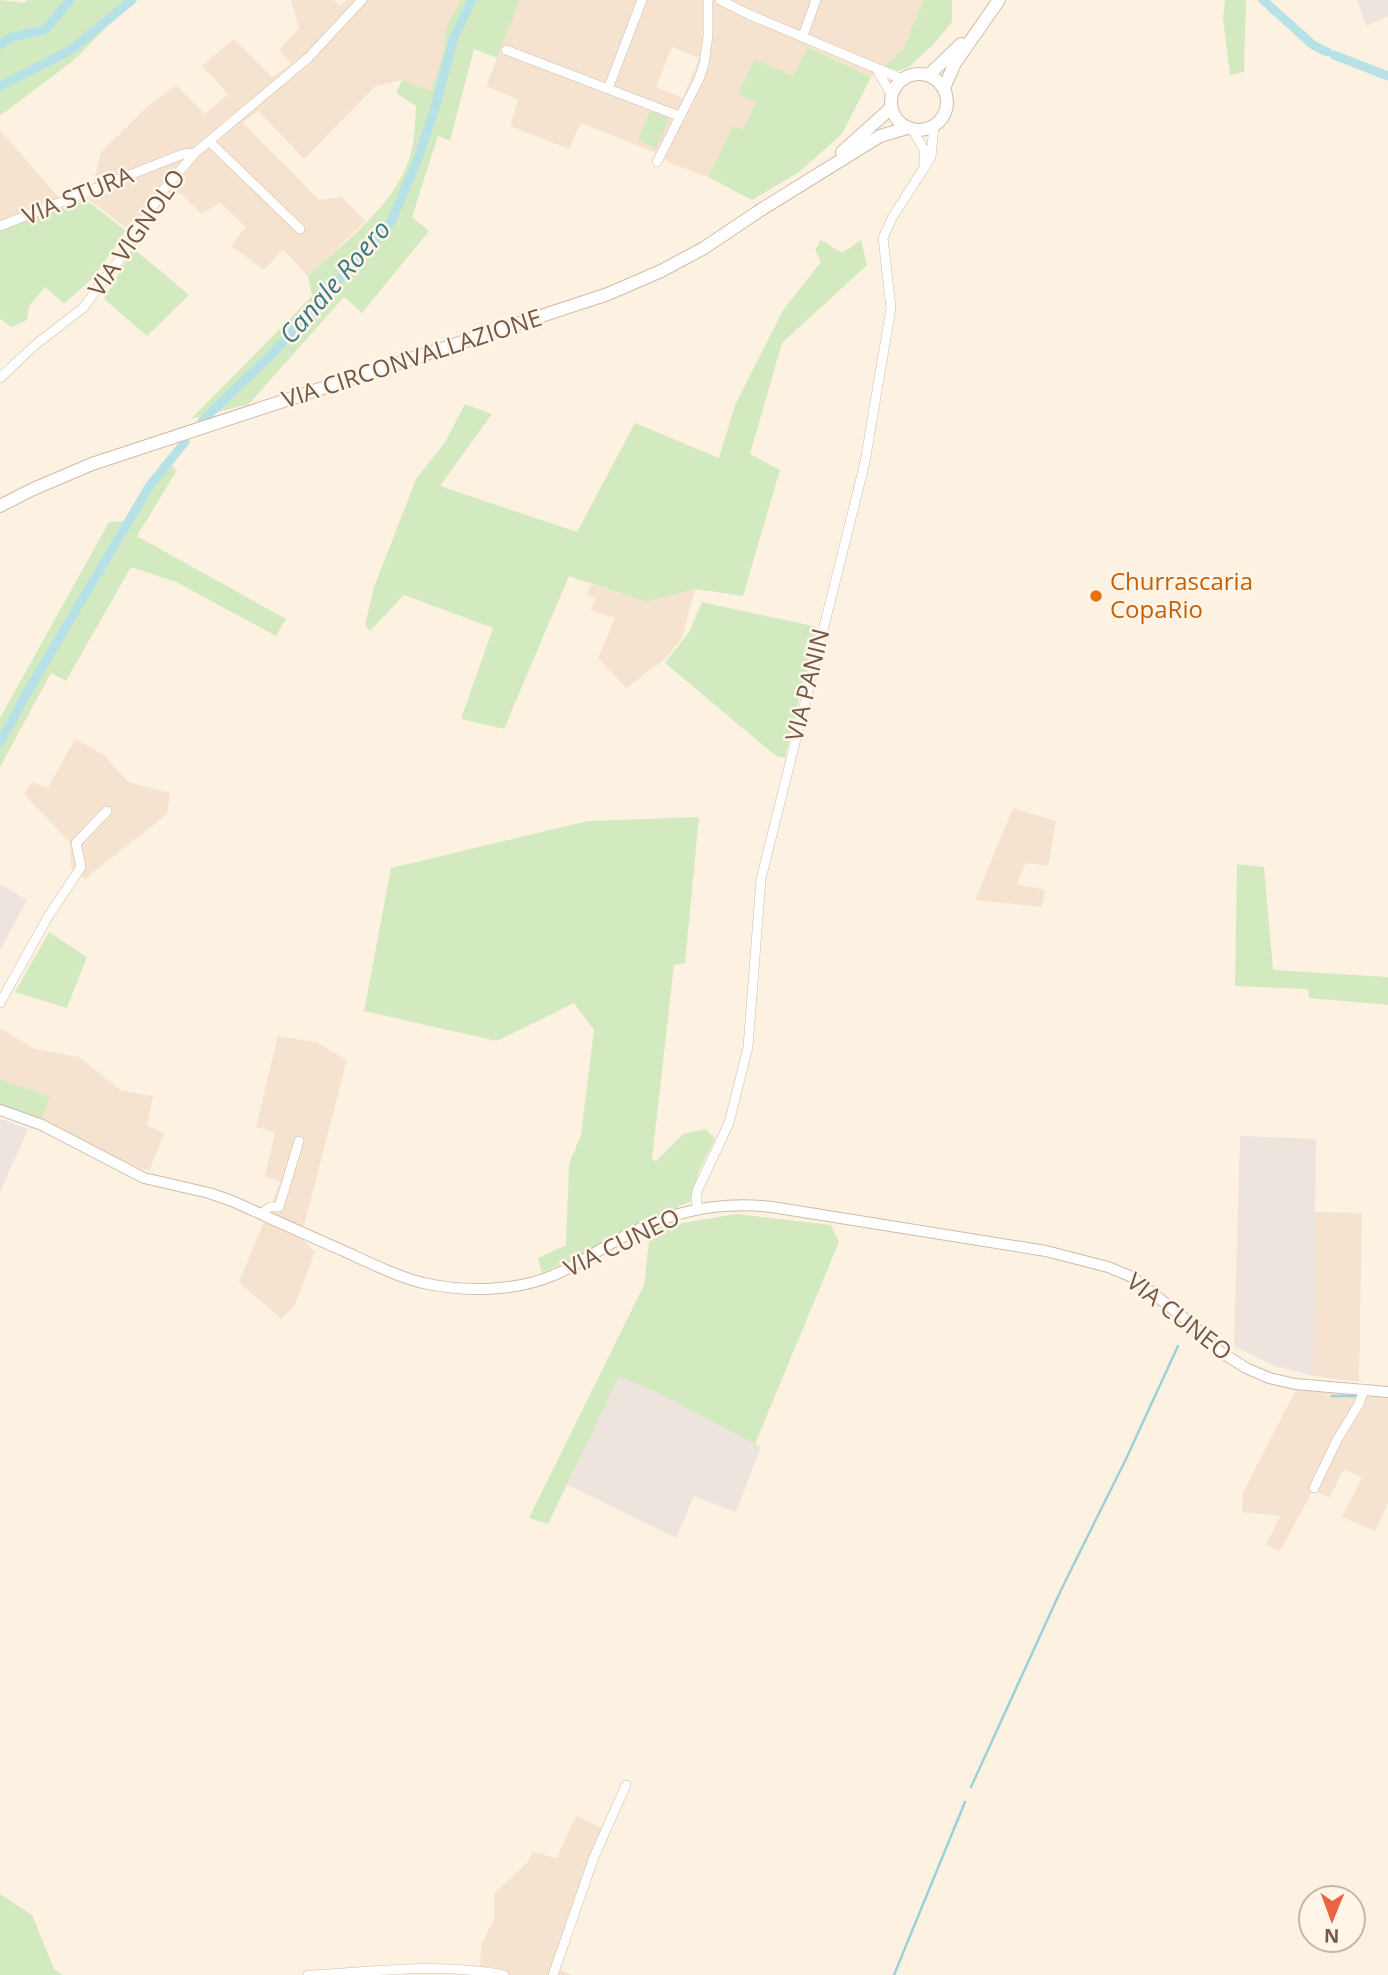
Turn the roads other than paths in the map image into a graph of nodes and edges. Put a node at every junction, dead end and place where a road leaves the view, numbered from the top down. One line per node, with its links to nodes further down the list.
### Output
1 (362, 0): 20 (street, VIA VIGNOLO)
2 (642, 0): 14 (street)
3 (708, 0): 17 (street)
4 (720, 0): 8 (street)
5 (816, 0): 8 (street)
6 (999, 0): 7 (main road)
7 (981, 24): 11 (main road); 13 (main road)
8 (803, 36): 10 (street)
9 (506, 50): 14 (street)
10 (876, 69): 12 (street); 15 (street)
11 (929, 75): 12 (main road); 13 (main road)
12 (902, 79): 15 (main road)
13 (944, 88): 18 (main road)
14 (608, 89): 17 (street)
15 (891, 94): 16 (main road)
16 (891, 108): 19 (main road); 24 (main road, VIA CIRCONVALLAZIONE)
17 (680, 116): 22 (street)
18 (934, 125): 19 (main road); 23 (street, VIA PANIN)
19 (910, 129): 23 (street); 24 (main road, VIA CIRCONVALLAZIONE)
20 (210, 142): 21 (street, VIA VIGNOLO); 26 (street)
21 (195, 153): 25 (street, VIA STURA); 27 (street, VIA VIGNOLO)
22 (657, 162)
23 (924, 167): 34 (street, VIA PANIN)
24 (809, 180): 28 (main road, VIA CIRCONVALLAZIONE)
25 (0, 226)
26 (300, 229)
27 (0, 379)
28 (0, 506)
29 (107, 811): 30 (street)
30 (0, 1003)
31 (0, 1110): 35 (street, VIA CUNEO)
32 (299, 1141): 33 (street)
33 (279, 1207): 35 (street); 36 (street)
34 (698, 1208): 36 (street, VIA CUNEO); 37 (street, VIA CUNEO)
35 (261, 1214): 36 (street, VIA CUNEO)
36 (282, 1224)
37 (1364, 1389): 38 (street, VIA CUNEO); 39 (street)
38 (1388, 1392)
39 (1314, 1488)
40 (626, 1785): 43 (street)
41 (308, 1975): 42 (street)
42 (504, 1975)
43 (553, 1975)

